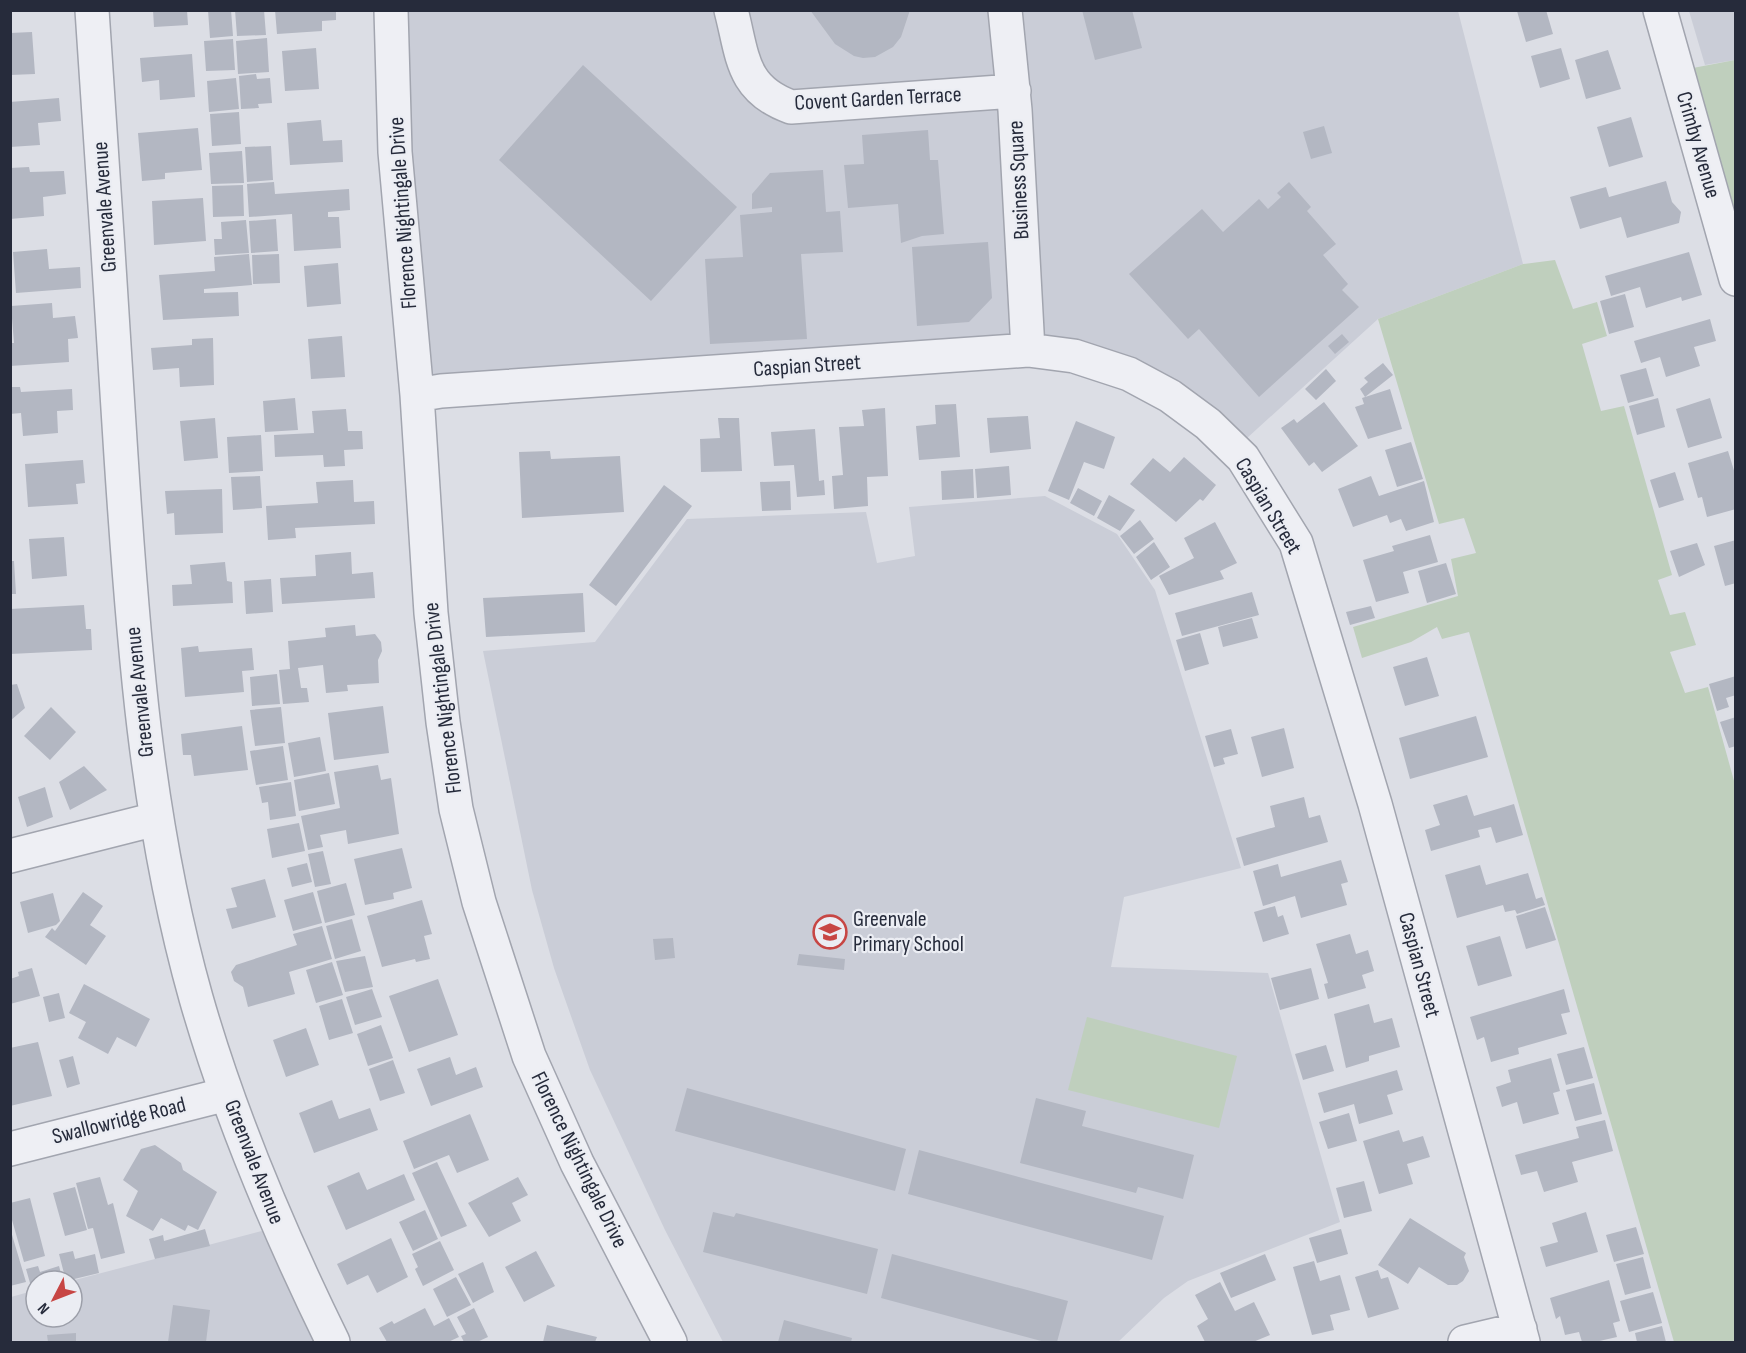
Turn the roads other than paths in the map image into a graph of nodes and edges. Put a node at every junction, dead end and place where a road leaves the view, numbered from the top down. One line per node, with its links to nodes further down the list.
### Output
1 (92, 10): 10 (street, Greenvale Avenue)
2 (391, 10): 9 (street, Florence Nightingale Drive)
3 (731, 10): 6 (street, Covent Garden Terrace)
4 (1005, 10): 6 (street, Business Square)
5 (1659, 10): 7 (street, Crimby Avenue)
6 (1014, 91): 8 (street, Business Square)
7 (1736, 279)
8 (1028, 350): 9 (street, Caspian Street); 14 (street, Caspian Street)
9 (417, 395): 16 (street, Florence Nightingale Drive)
10 (156, 819): 11 (street); 12 (street, Greenvale Avenue)
11 (10, 856)
12 (227, 1094): 13 (street, Swallowridge Road); 15 (street, Greenvale Avenue)
13 (10, 1149)
14 (1522, 1336): 17 (street)
15 (333, 1342)
16 (670, 1342)
17 (1465, 1342)

